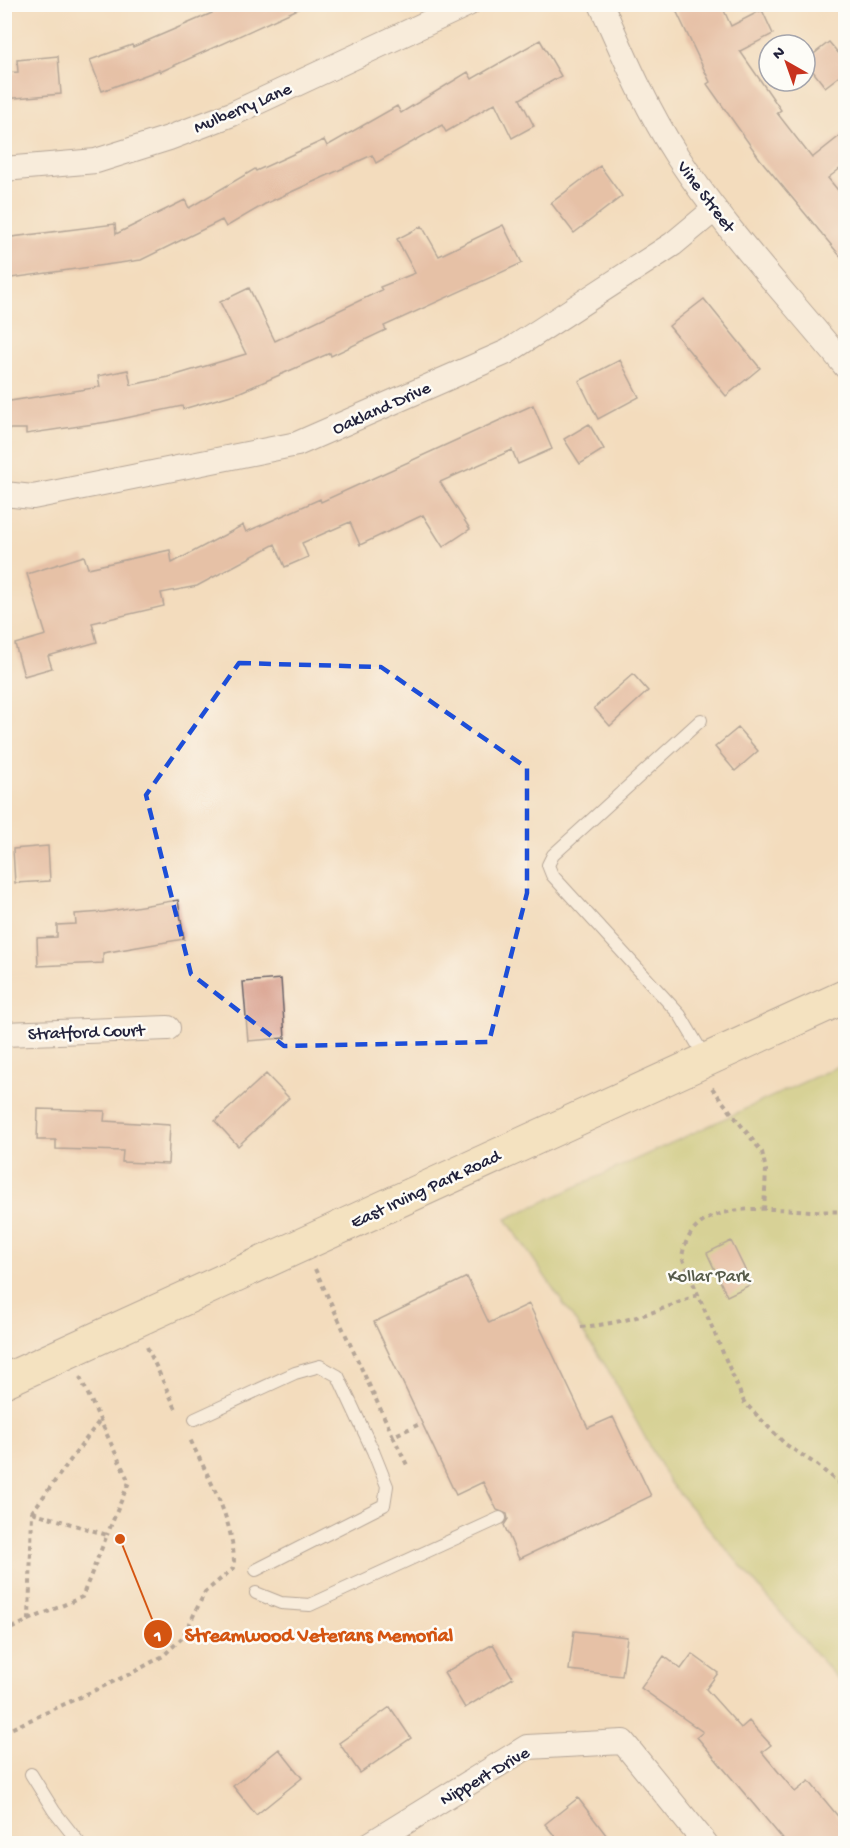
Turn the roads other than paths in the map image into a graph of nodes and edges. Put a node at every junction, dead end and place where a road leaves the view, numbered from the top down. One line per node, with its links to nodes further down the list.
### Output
1 (468, 4): 3 (street, Mulberry Lane)
2 (601, 4): 4 (street, Vine Street)
3 (4, 169)
4 (715, 209): 5 (street, Vine Street); 6 (street, Oakland Drive)
5 (846, 367)
6 (4, 495)
7 (701, 720): 11 (lane)
8 (846, 996): 11 (main road, East Irving Park Road)
9 (168, 1029): 10 (street, Stratford Court)
10 (4, 1034)
11 (700, 1062): 12 (main road, East Irving Park Road)
12 (4, 1381)
13 (195, 1419): 15 (lane)
14 (500, 1518): 16 (lane)
15 (256, 1570)
16 (256, 1593)
17 (31, 1774): 18 (lane)
18 (80, 1844)
19 (370, 1844): 20 (street, Nippert Drive)
20 (706, 1844)

